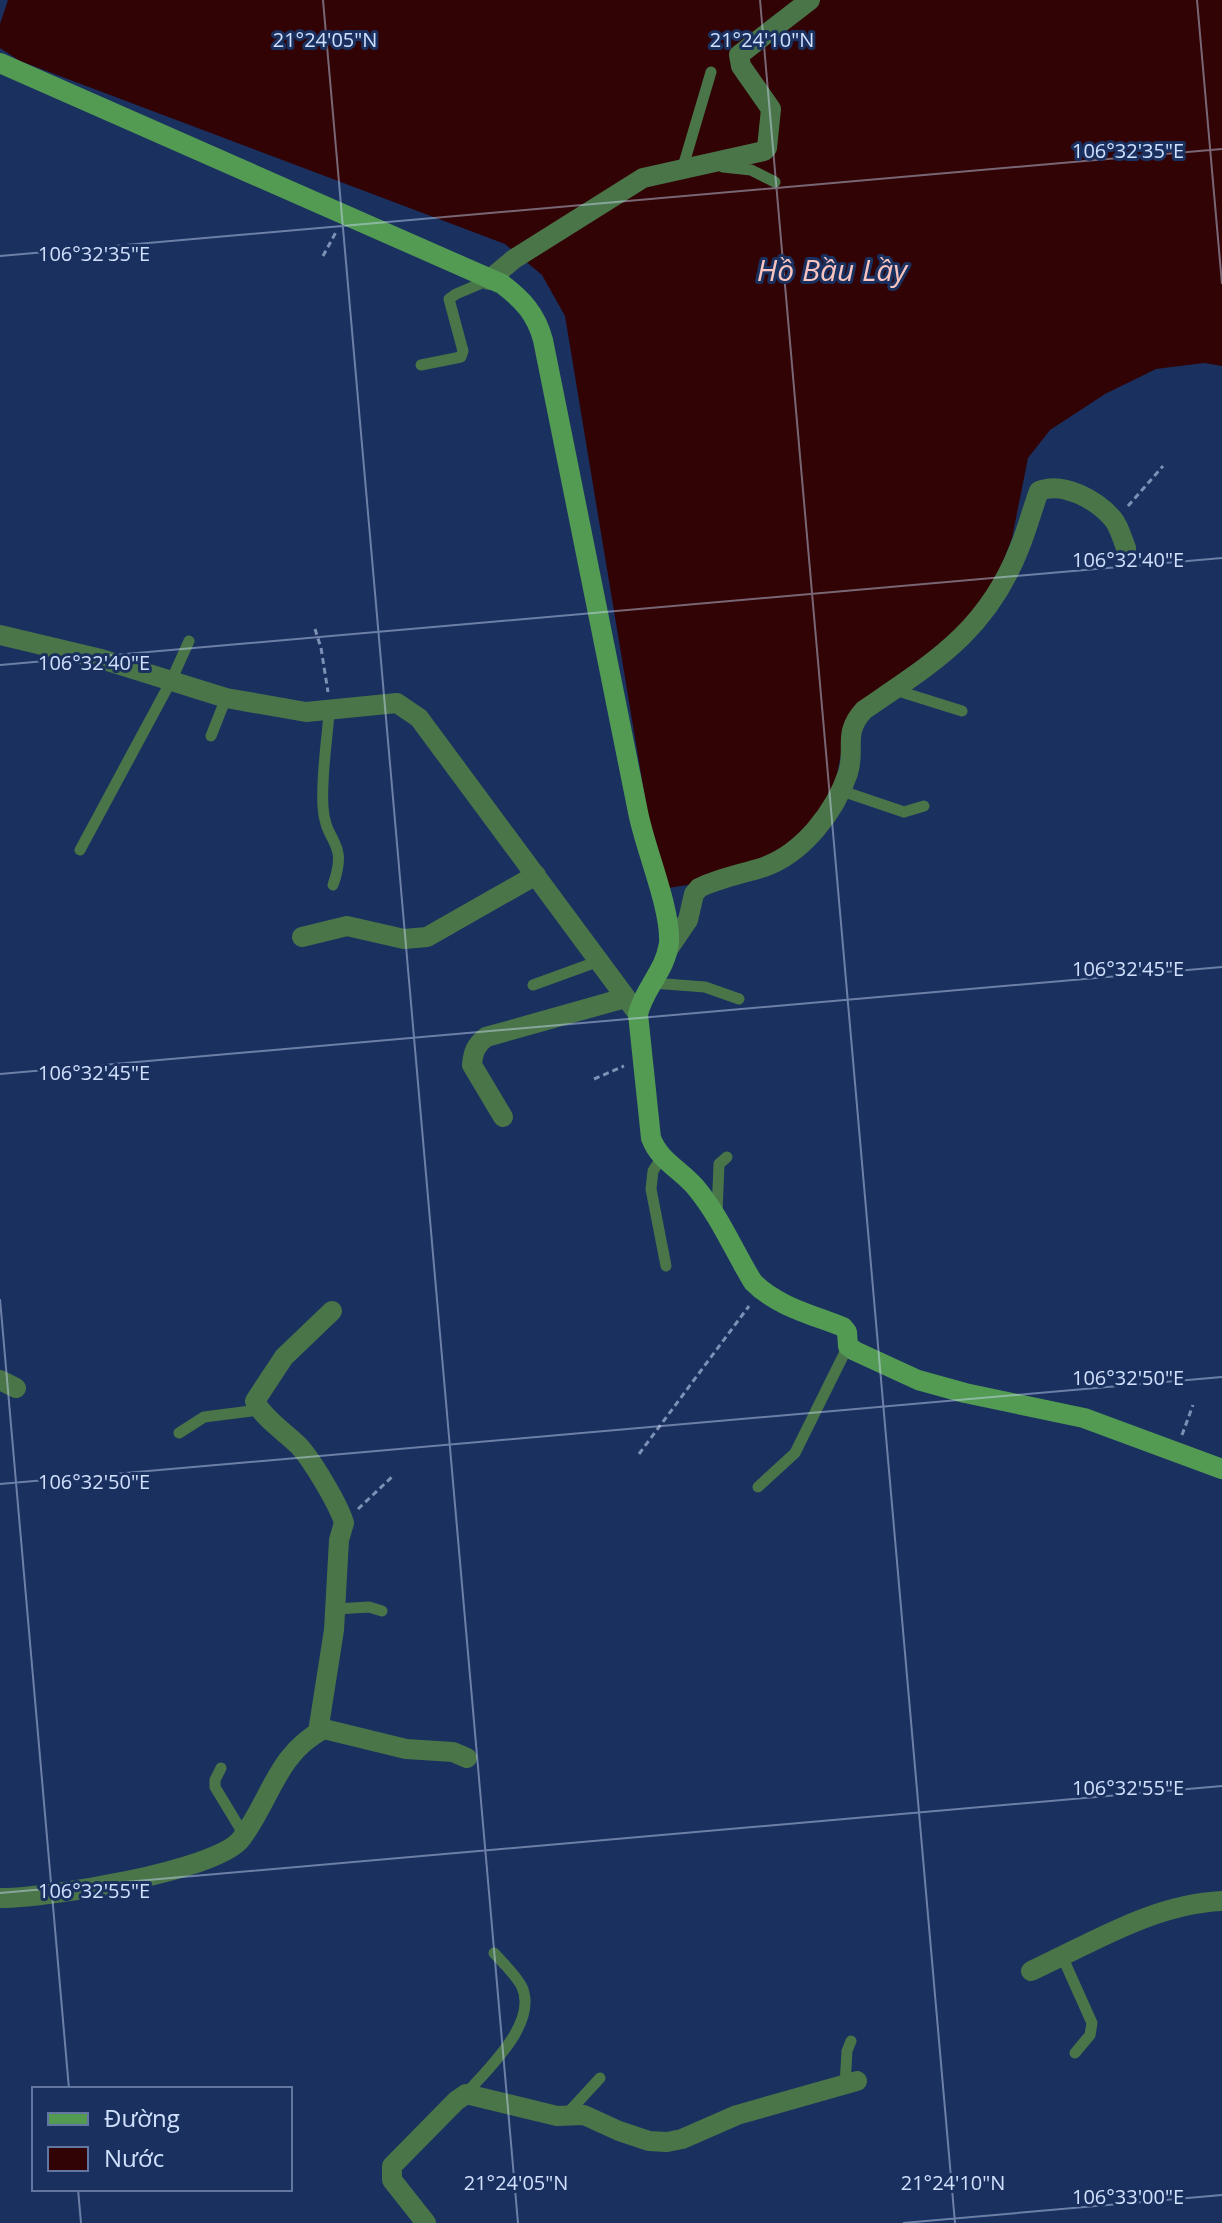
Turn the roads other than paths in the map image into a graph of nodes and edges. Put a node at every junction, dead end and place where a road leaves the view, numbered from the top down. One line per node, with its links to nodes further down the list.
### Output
1 (810, 0): 2 (street)
2 (790, 7): 5 (street)
3 (0, 63): 8 (street)
4 (711, 72): 6 (lane)
5 (702, 166): 6 (street); 7 (lane)
6 (682, 171): 8 (street)
7 (775, 182)
8 (489, 280): 9 (lane); 25 (street)
9 (421, 365)
10 (1126, 548): 14 (street)
11 (0, 635): 13 (street)
12 (189, 641): 13 (lane)
13 (171, 681): 15 (street); 21 (lane)
14 (895, 690): 16 (lane); 19 (street)
15 (226, 698): 17 (street); 18 (lane)
16 (962, 711)
17 (329, 712): 22 (street); 23 (lane)
18 (211, 736)
19 (839, 790): 20 (lane); 25 (street)
20 (924, 806)
21 (80, 850)
22 (536, 875): 24 (street); 26 (street)
23 (333, 885)
24 (302, 937)
25 (667, 951): 27 (street)
26 (599, 961): 28 (lane); 30 (street)
27 (652, 983): 29 (lane); 30 (street)
28 (533, 985)
29 (739, 999)
30 (631, 1006): 31 (street); 32 (street)
31 (503, 1117)
32 (662, 1157): 34 (street); 35 (lane)
33 (727, 1157): 34 (lane)
34 (717, 1218): 37 (street)
35 (666, 1266)
36 (332, 1311): 38 (street)
37 (848, 1346): 40 (street); 41 (lane)
38 (259, 1410): 39 (lane); 42 (street)
39 (179, 1433)
40 (1222, 1469)
41 (758, 1487)
42 (336, 1609): 43 (lane); 44 (street)
43 (382, 1611)
44 (318, 1732): 45 (street); 47 (street)
45 (467, 1758)
46 (221, 1768): 47 (lane)
47 (244, 1835): 48 (street)
48 (0, 1898)
49 (1222, 1901): 51 (street)
50 (494, 1953): 57 (lane)
51 (1062, 1956): 52 (street); 54 (lane)
52 (1031, 1971)
53 (851, 2041): 56 (lane)
54 (1075, 2053)
55 (600, 2078): 58 (lane)
56 (851, 2083): 58 (street)
57 (466, 2094): 58 (street); 59 (street)
58 (565, 2115)
59 (426, 2223)

